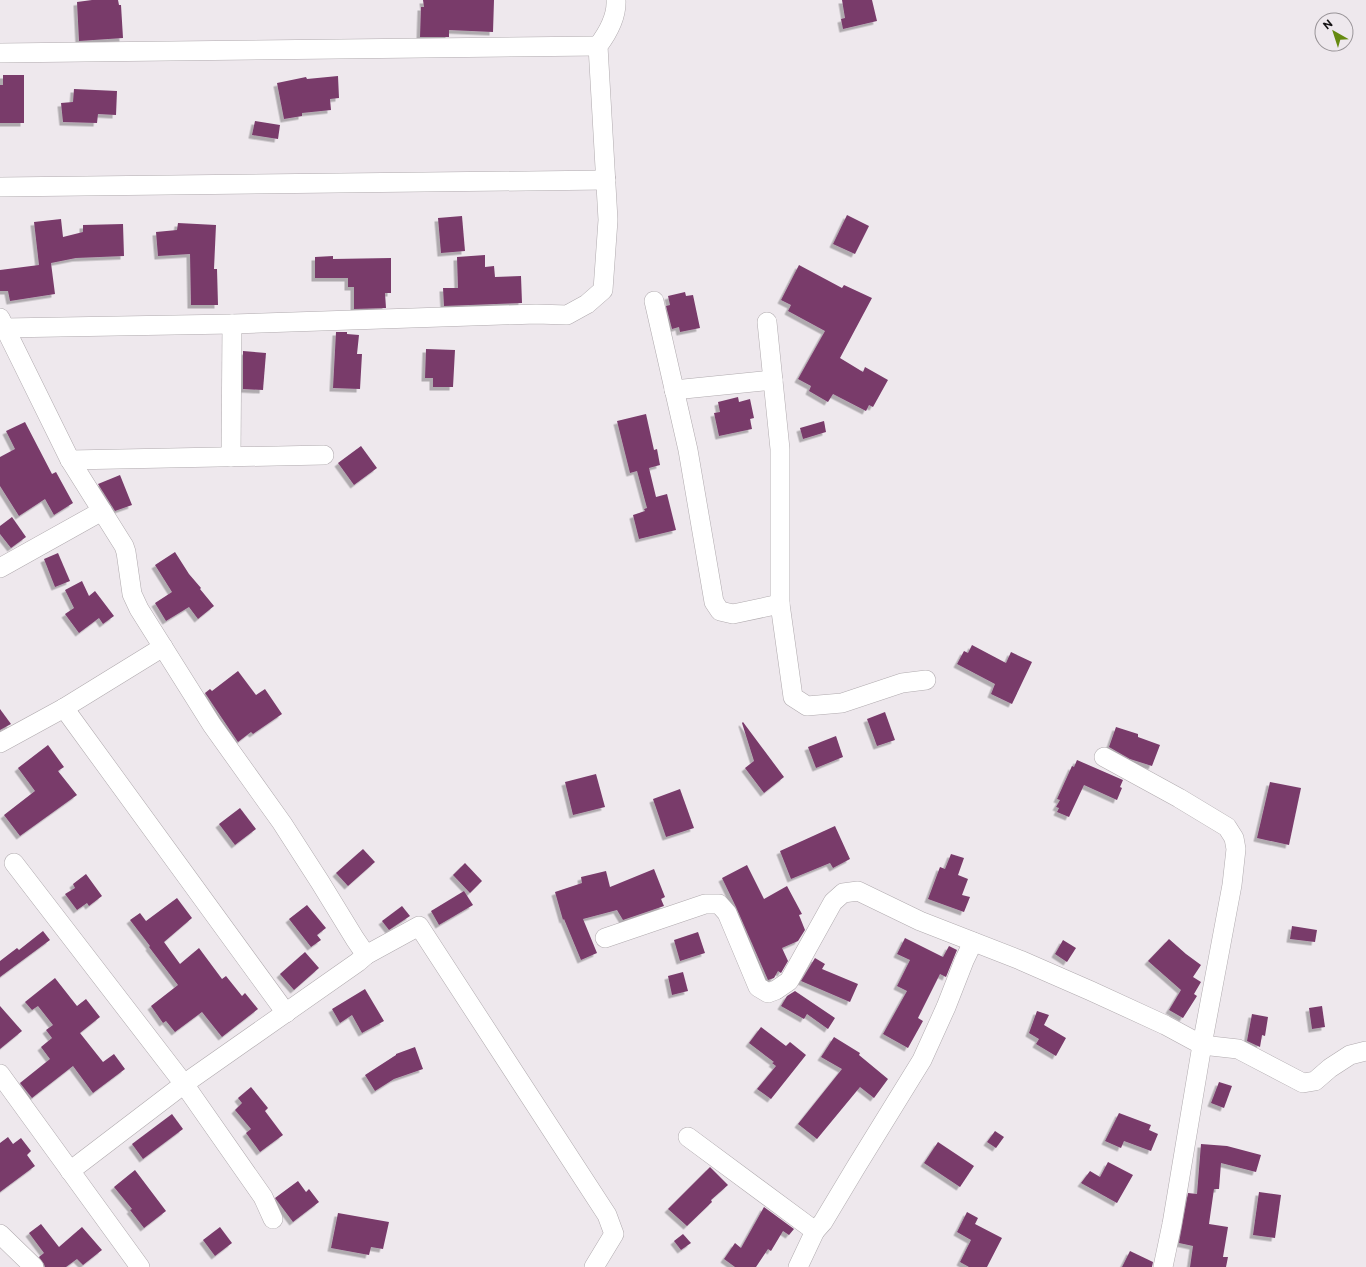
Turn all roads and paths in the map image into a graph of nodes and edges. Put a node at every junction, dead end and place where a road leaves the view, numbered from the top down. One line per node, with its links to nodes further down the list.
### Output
1 (616, 0): 2 (street)
2 (598, 46): 3 (street); 4 (street)
3 (0, 53)
4 (606, 180): 5 (street); 9 (street)
5 (0, 188)
6 (654, 301): 11 (street)
7 (767, 322): 10 (street)
8 (2, 323): 9 (street); 14 (street)
9 (232, 324): 13 (street)
10 (773, 380): 11 (street); 17 (street)
11 (674, 390): 17 (street)
12 (324, 455): 13 (street)
13 (231, 457): 14 (street)
14 (70, 460): 15 (street)
15 (102, 511): 16 (street); 18 (street)
16 (0, 568)
17 (780, 604): 19 (street)
18 (163, 646): 20 (street); 26 (street)
19 (926, 680)
20 (64, 708): 21 (street); 27 (street)
21 (0, 743)
22 (1104, 758): 28 (street)
23 (14, 863): 31 (street)
24 (605, 938): 25 (street)
25 (973, 942): 28 (street); 35 (street)
26 (366, 955): 27 (street); 39 (street)
27 (286, 1013): 31 (street)
28 (1202, 1045): 29 (street); 41 (street)
29 (1366, 1051)
30 (0, 1074): 33 (street)
31 (184, 1084): 33 (street); 34 (street)
32 (688, 1137): 35 (street)
33 (70, 1170): 38 (street)
34 (273, 1219)
35 (815, 1231): 40 (street)
36 (0, 1234): 37 (street)
37 (34, 1267)
38 (140, 1267)
39 (594, 1267)
40 (798, 1267)
41 (1163, 1267)

